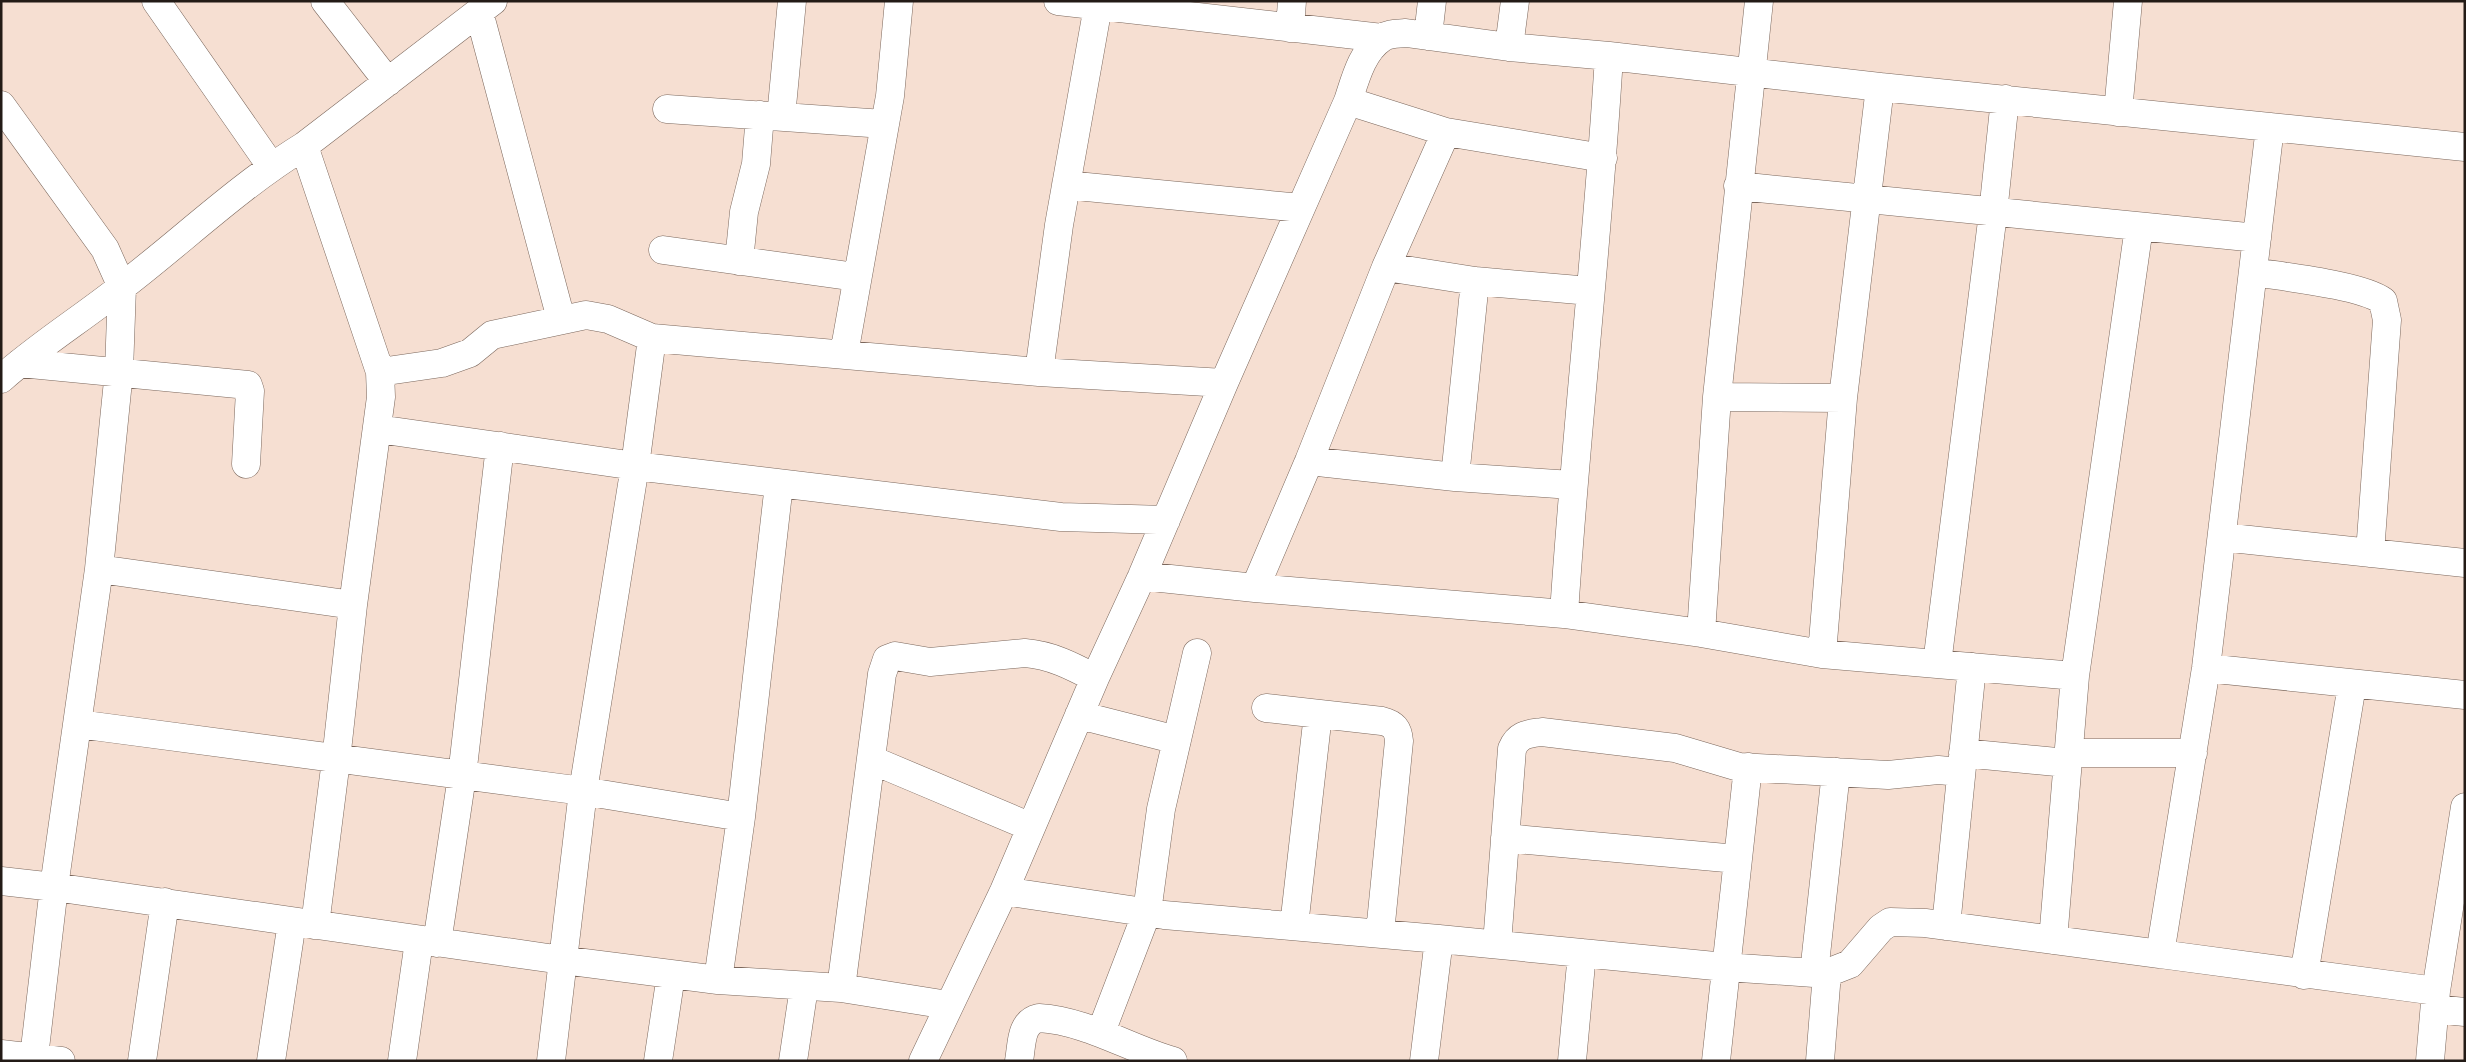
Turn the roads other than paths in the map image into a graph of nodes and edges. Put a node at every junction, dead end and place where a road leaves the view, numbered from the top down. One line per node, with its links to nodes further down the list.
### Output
1 (156, 1): 34 (street)
2 (325, 1): 20 (street)
3 (792, 1): 27 (street)
4 (900, 1): 28 (street)
5 (1058, 1): 10 (street)
6 (1432, 1): 15 (street)
7 (1515, 1): 17 (street)
8 (1759, 1): 19 (street)
9 (2128, 1): 26 (street)
10 (1098, 6): 11 (street); 35 (street)
11 (1132, 6): 13 (street)
12 (486, 7): 20 (street); 50 (street)
13 (1203, 10): 14 (street)
14 (1291, 14): 16 (street)
15 (1428, 36): 16 (street); 17 (street)
16 (1382, 38): 23 (street)
17 (1509, 47): 18 (street)
18 (1609, 56): 19 (street); 33 (street)
19 (1752, 73): 21 (street); 36 (street)
20 (388, 82): 31 (street)
21 (1880, 87): 22 (street); 37 (street)
22 (2005, 99): 26 (street); 39 (street)
23 (1348, 101): 30 (street); 38 (street)
24 (1, 105): 48 (street)
25 (667, 109): 27 (street)
26 (2118, 112): 29 (street)
27 (770, 116): 28 (street); 43 (street)
28 (884, 124): 46 (street)
29 (2270, 127): 32 (street); 41 (street)
30 (1446, 132): 33 (street); 44 (street)
31 (304, 146): 34 (street); 55 (street)
32 (2465, 147)
33 (1603, 158): 49 (street)
34 (272, 166): 48 (street)
35 (1066, 185): 38 (street); 56 (street)
36 (1738, 186): 37 (street); 58 (street)
37 (1867, 198): 39 (street); 59 (street)
38 (1301, 208): 57 (street)
39 (1993, 213): 40 (street); 80 (street)
40 (2139, 227): 41 (street); 83 (street)
41 (2257, 238): 45 (street)
42 (663, 250): 43 (street)
43 (739, 261): 46 (street)
44 (1386, 267): 47 (street); 62 (street)
45 (2254, 272): 69 (street); 70 (street)
46 (856, 277): 52 (street)
47 (1475, 281): 49 (street); 65 (street)
48 (122, 287): 53 (street); 54 (street)
49 (1590, 291): 67 (street)
50 (561, 319): 51 (street); 55 (street)
51 (652, 338): 52 (street); 64 (street)
52 (844, 354): 56 (street)
53 (10, 371): 54 (street)
54 (119, 371): 63 (street); 72 (street)
55 (380, 372): 60 (street)
56 (1040, 372): 57 (street)
57 (1224, 383): 68 (street)
58 (1718, 397): 59 (street); 77 (street)
59 (1843, 398): 79 (street)
60 (378, 429): 61 (street); 75 (street)
61 (500, 446): 64 (street); 99 (street)
62 (1309, 461): 65 (street); 74 (street)
63 (246, 464)
64 (635, 466): 66 (street); 100 (street)
65 (1455, 477): 67 (street)
66 (779, 484): 68 (street); 102 (street)
67 (1572, 485): 76 (street)
68 (1166, 520): 73 (street)
69 (2222, 537): 70 (street); 82 (street)
70 (2370, 553): 71 (street)
71 (2465, 563)
72 (99, 569): 75 (street); 90 (street)
73 (1142, 576): 74 (street); 84 (street)
74 (1256, 588): 76 (street)
75 (353, 605): 94 (street)
76 (1564, 614): 77 (street)
77 (1701, 633): 79 (street)
78 (1197, 653): 91 (street)
79 (1822, 654): 80 (street)
80 (1937, 664): 81 (street)
81 (1972, 667): 83 (street); 96 (street)
82 (2206, 668): 85 (street); 92 (street)
83 (2075, 676): 93 (street)
84 (1095, 678): 89 (street); 95 (street)
85 (2352, 685): 86 (street); 126 (street)
86 (2465, 695)
87 (1266, 708): 88 (street)
88 (1318, 714): 113 (street); 115 (street)
89 (1079, 715): 91 (street); 103 (street)
90 (78, 724): 94 (street); 107 (street)
91 (1177, 740): 110 (street)
92 (2193, 753): 93 (street); 121 (street)
93 (2068, 758): 96 (street); 117 (street)
94 (336, 760): 99 (street); 112 (street)
95 (872, 760): 103 (street); 129 (street)
96 (1962, 762): 98 (street); 114 (street)
97 (1748, 767): 98 (street); 104 (street); 105 (street)
98 (1836, 772): 124 (street)
99 (462, 776): 100 (street); 118 (street)
100 (583, 791): 102 (street); 122 (street)
101 (2465, 807): 111 (street)
102 (741, 817): 127 (street)
103 (1031, 827): 108 (street)
104 (1505, 838): 105 (street); 119 (street)
105 (1737, 859): 123 (street)
106 (1, 881): 107 (street)
107 (54, 887): 109 (street); 135 (street)
108 (1004, 891): 110 (street); 131 (street)
109 (165, 902): 112 (street); 137 (street)
110 (1147, 912): 113 (street); 133 (street)
111 (2456, 917): 130 (street)
112 (303, 924): 118 (street); 138 (street)
113 (1294, 926): 115 (street)
114 (1946, 926): 117 (street); 124 (street)
115 (1380, 933): 116 (street)
116 (1439, 939): 119 (street); 146 (street)
117 (2053, 940): 121 (street)
118 (428, 942): 122 (street); 139 (street)
119 (1497, 944): 120 (street)
120 (1582, 953): 123 (street); 147 (street)
121 (2160, 954): 126 (street)
122 (562, 960): 125 (street); 140 (street)
123 (1725, 967): 124 (street); 148 (street)
124 (1821, 973): 149 (street)
125 (670, 975): 127 (street); 141 (street)
126 (2304, 975): 130 (street)
127 (718, 980): 128 (street)
128 (804, 987): 129 (street); 142 (street)
129 (840, 988): 131 (street)
130 (2435, 1000): 132 (street); 150 (street)
131 (948, 1005): 143 (street)
132 (2465, 1012)
133 (1101, 1032): 144 (street); 145 (street)
134 (1, 1054): 135 (street)
135 (34, 1057): 136 (street)
136 (61, 1061)
137 (142, 1061)
138 (271, 1061)
139 (402, 1061)
140 (551, 1061)
141 (658, 1061)
142 (794, 1061)
143 (923, 1061)
144 (1019, 1061)
145 (1173, 1061)
146 (1424, 1061)
147 (1572, 1061)
148 (1716, 1061)
149 (1820, 1061)
150 (2430, 1061)

